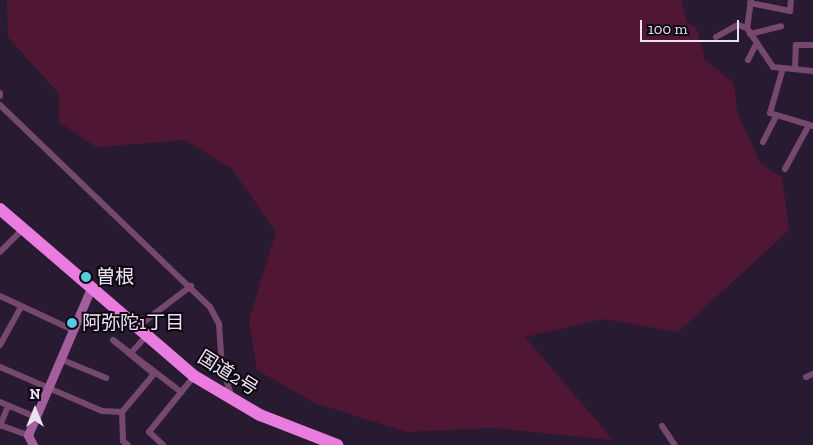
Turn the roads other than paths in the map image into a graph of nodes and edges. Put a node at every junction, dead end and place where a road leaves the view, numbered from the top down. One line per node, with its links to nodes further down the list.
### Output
1 (792, 0): 2 (street)
2 (751, 2): 4 (street)
3 (781, 26): 4 (street)
4 (748, 31): 5 (street); 7 (street)
5 (716, 37)
6 (813, 45): 10 (street)
7 (755, 46): 8 (street); 9 (street)
8 (748, 60)
9 (783, 68): 10 (street); 13 (street)
10 (795, 69): 11 (street)
11 (813, 71)
12 (0, 105): 20 (street)
13 (777, 115): 14 (street); 15 (street)
14 (811, 126): 16 (street)
15 (763, 142)
16 (785, 165)
17 (0, 209): 18 (highway, 国道2号)
18 (23, 229): 19 (street); 21 (highway, 国道2号)
19 (0, 251)
20 (191, 286): 24 (street); 38 (street)
21 (91, 288): 24 (highway, 国道2号); 25 (street)
22 (0, 296): 23 (street)
23 (20, 307): 25 (street); 27 (street)
24 (136, 327): 26 (highway, 国道2号)
25 (73, 330): 29 (street)
26 (146, 336): 28 (street); 38 (highway, 国道2号)
27 (0, 345)
28 (130, 354): 31 (street); 31 (street)
29 (60, 359): 34 (street); 36 (street)
30 (0, 367): 36 (street)
31 (154, 374): 37 (street); 41 (street)
32 (813, 374): 33 (street)
33 (806, 377)
34 (106, 378)
35 (191, 380): 37 (street)
36 (48, 388): 41 (street); 42 (street)
37 (181, 392): 49 (street)
38 (232, 400): 46 (highway, 国道2号)
39 (0, 402): 40 (street)
40 (8, 406): 42 (street); 43 (street)
41 (122, 412): 48 (street)
42 (35, 417): 45 (street)
43 (0, 426): 45 (street)
44 (662, 426): 51 (street)
45 (28, 435): 47 (street)
46 (316, 442): 50 (highway, 国道2号)
47 (33, 445)
48 (128, 445)
49 (163, 445)
50 (337, 445)
51 (675, 445)

